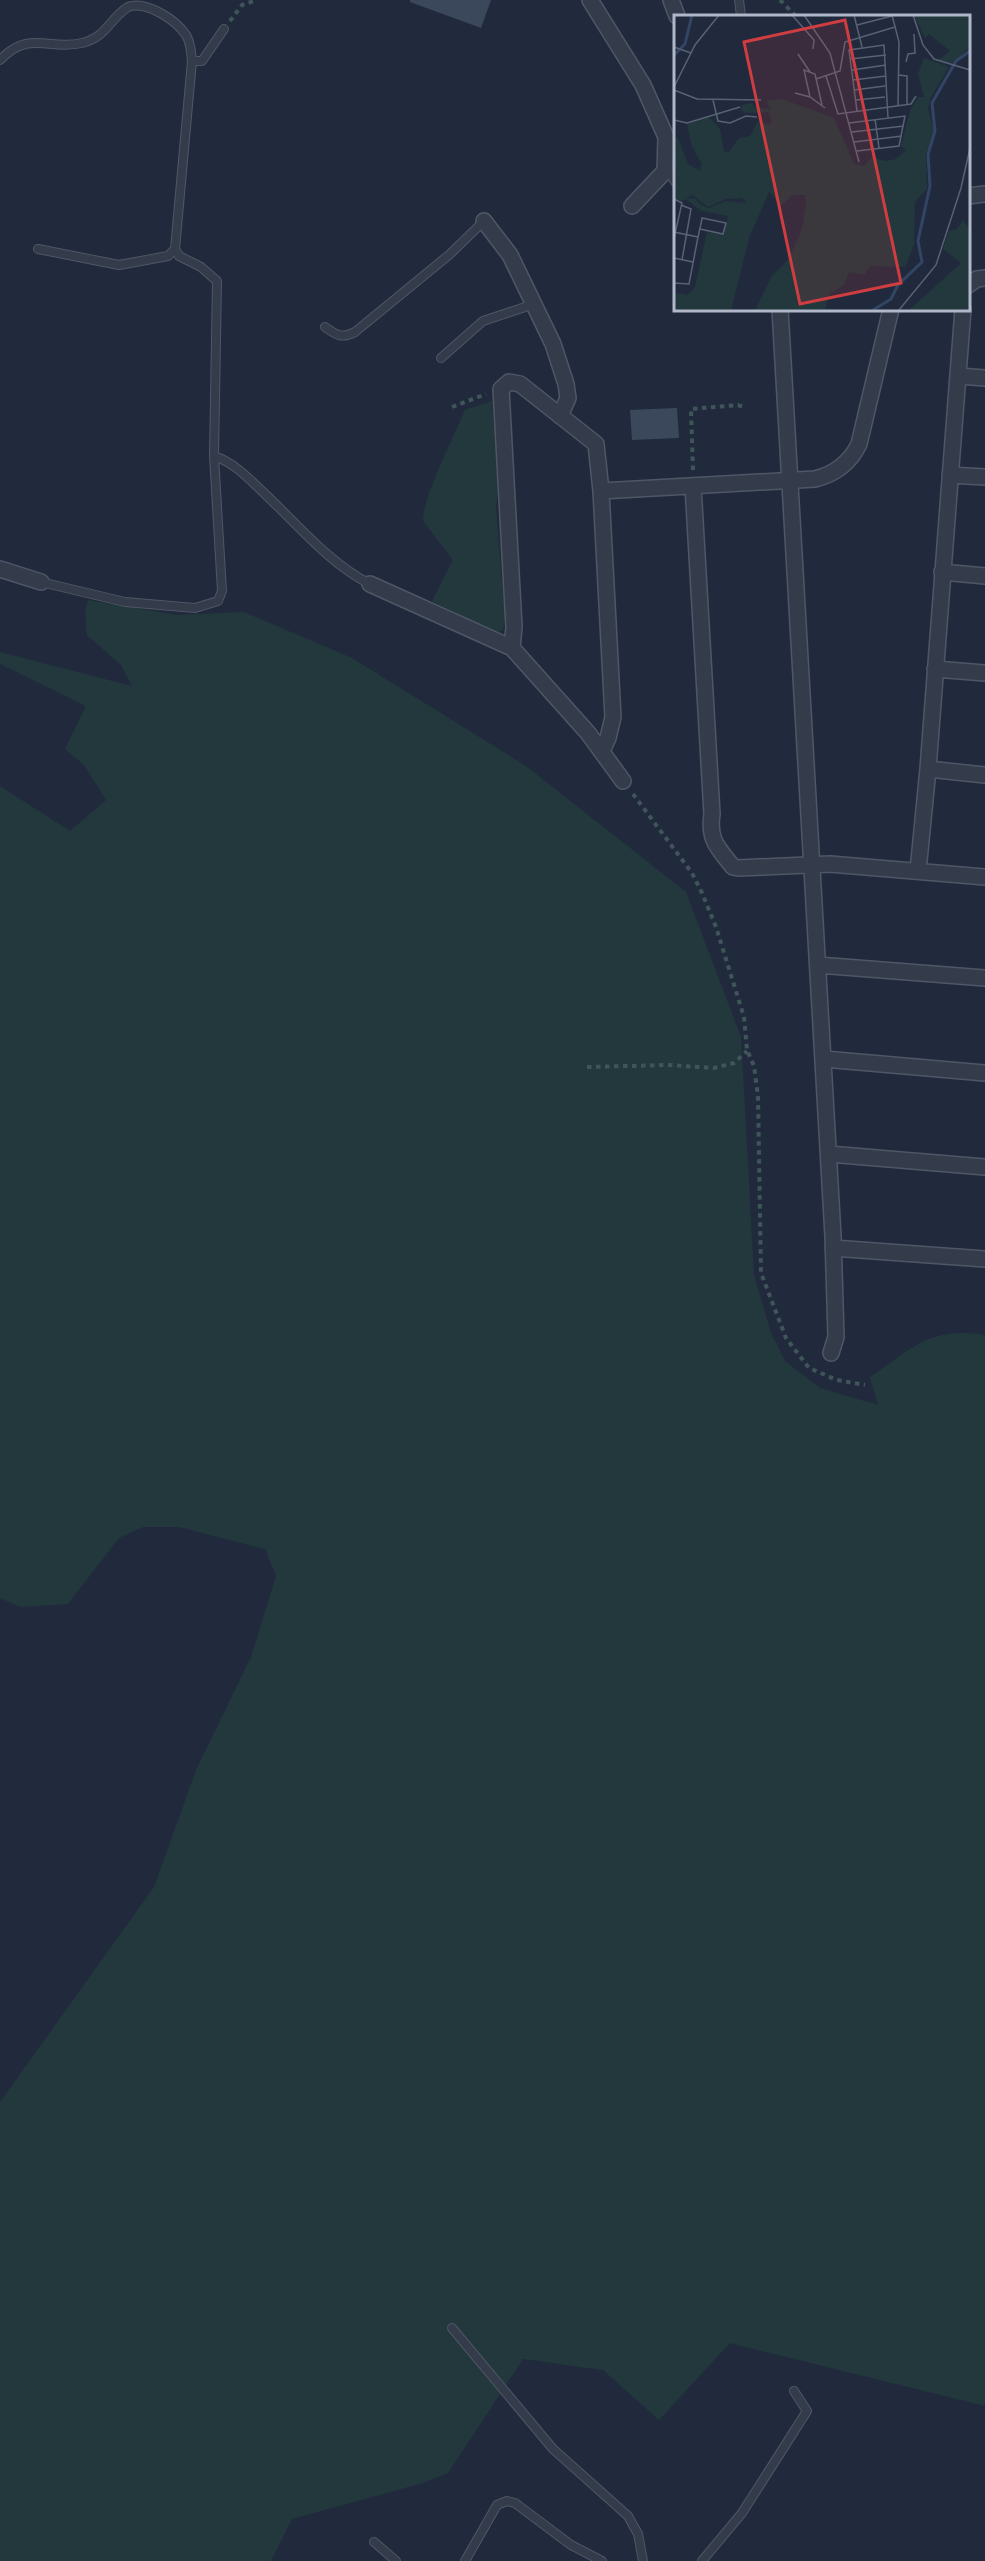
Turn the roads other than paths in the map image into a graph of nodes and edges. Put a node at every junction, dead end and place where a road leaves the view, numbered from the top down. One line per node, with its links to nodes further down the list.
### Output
1 (590, 0): 9 (street)
2 (671, 0): 4 (street)
3 (739, 0): 5 (lane)
4 (677, 15)
5 (741, 15)
6 (224, 29): 8 (lane)
7 (0, 60): 8 (lane)
8 (192, 61): 16 (lane)
9 (665, 171): 10 (lane); 13 (street)
10 (674, 180)
11 (985, 194): 12 (street)
12 (970, 196)
13 (632, 206)
14 (484, 221): 19 (street); 23 (lane)
15 (38, 249): 16 (lane)
16 (175, 249): 28 (lane)
17 (985, 278): 18 (street)
18 (970, 284)
19 (534, 304): 24 (lane); 27 (street)
20 (780, 310): 32 (street)
21 (891, 310): 32 (street)
22 (963, 310): 25 (street)
23 (325, 327)
24 (441, 358)
25 (959, 376): 26 (street); 29 (street)
26 (985, 378)
27 (560, 416): 33 (street); 39 (street)
28 (214, 456): 37 (lane); 38 (lane)
29 (950, 475): 30 (street); 35 (street)
30 (985, 477)
31 (693, 479): 32 (street); 33 (street); 46 (street)
32 (790, 481): 46 (street)
33 (601, 490): 42 (street)
34 (0, 569): 37 (street)
35 (942, 572): 36 (street); 40 (street)
36 (985, 576)
37 (41, 582)
38 (370, 584): 39 (street)
39 (512, 648): 42 (street)
40 (934, 669): 41 (street); 43 (street)
41 (985, 674)
42 (602, 751): 45 (street)
43 (928, 770): 44 (street); 47 (street)
44 (985, 775)
45 (623, 781)
46 (812, 864): 47 (street); 49 (street)
47 (918, 871): 48 (street)
48 (985, 877)
49 (818, 965): 50 (street); 51 (street)
50 (985, 978)
51 (824, 1059): 52 (street); 53 (street)
52 (985, 1072)
53 (829, 1154): 54 (street); 55 (street)
54 (985, 1167)
55 (832, 1248): 56 (street); 57 (street)
56 (985, 1259)
57 (831, 1353)
58 (452, 2328): 64 (lane)
59 (795, 2391): 65 (lane)
60 (374, 2542): 61 (lane)
61 (396, 2561)
62 (465, 2561): 63 (lane)
63 (603, 2561)
64 (643, 2561)
65 (702, 2561)

